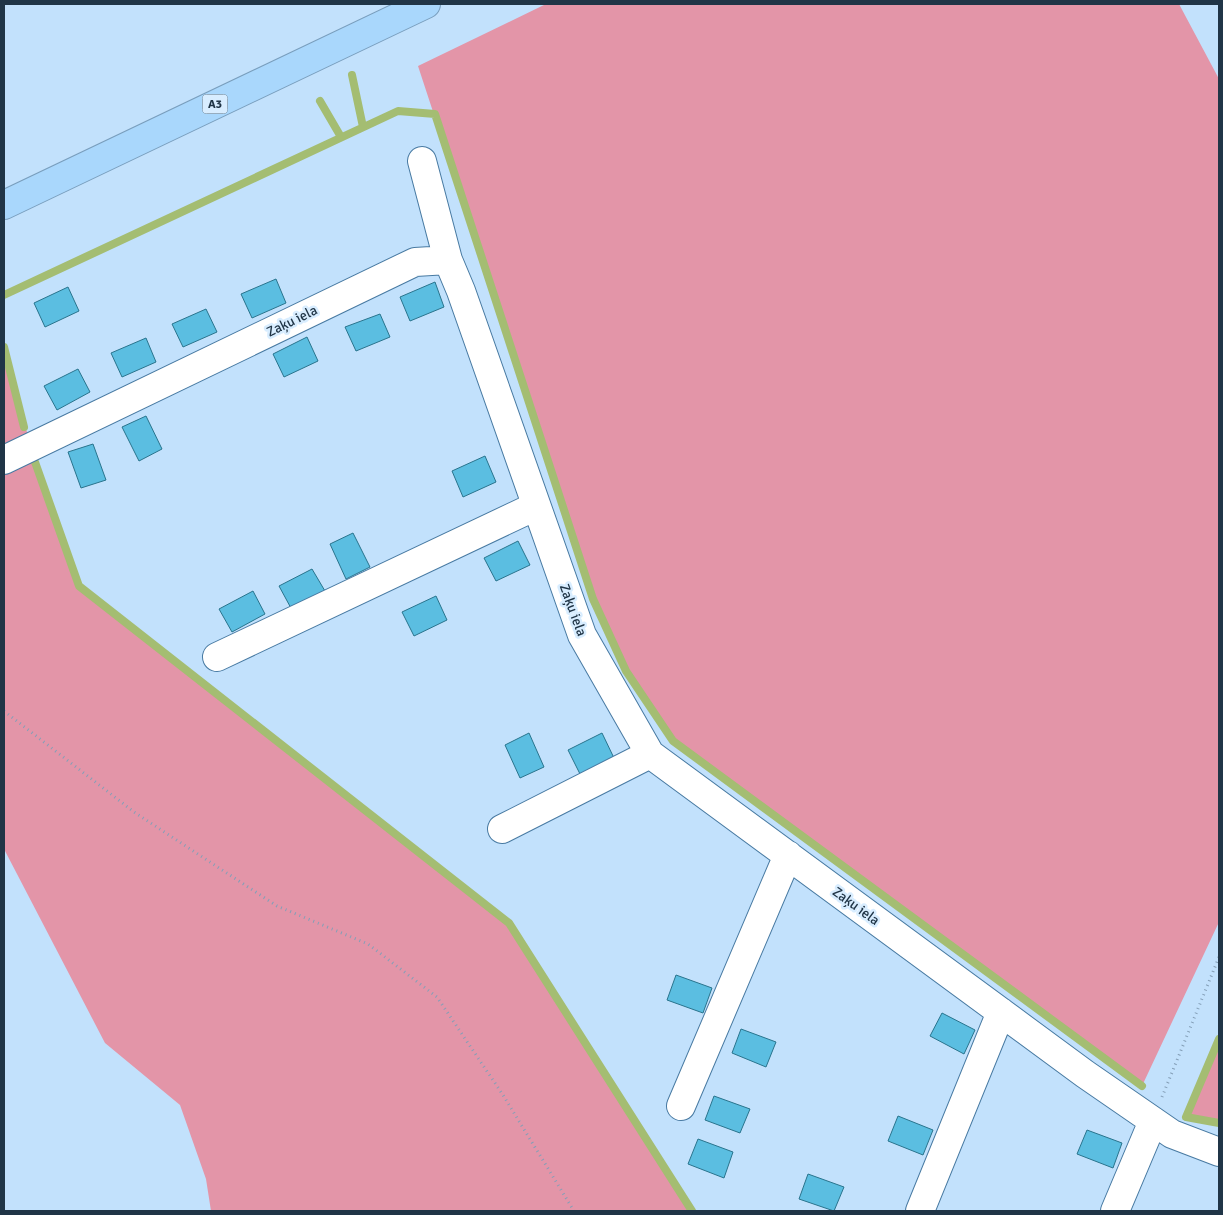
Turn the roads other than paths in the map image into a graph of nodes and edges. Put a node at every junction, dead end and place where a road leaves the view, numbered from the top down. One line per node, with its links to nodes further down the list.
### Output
1 (426, 4): 3 (highway, A3)
2 (422, 160): 4 (street)
3 (4, 205)
4 (448, 260): 5 (street, Zaķu iela); 6 (street, Zaķu iela)
5 (4, 460)
6 (536, 506): 7 (street); 8 (street, Zaķu iela)
7 (217, 657)
8 (650, 754): 9 (street); 10 (street, Zaķu iela)
9 (502, 828)
10 (788, 855): 11 (street, Zaķu iela); 12 (street)
11 (1001, 1012): 13 (street, Zaķu iela); 15 (street)
12 (681, 1106)
13 (1153, 1121): 14 (street, Zaķu iela); 16 (street)
14 (1219, 1152)
15 (920, 1211)
16 (1116, 1211)

